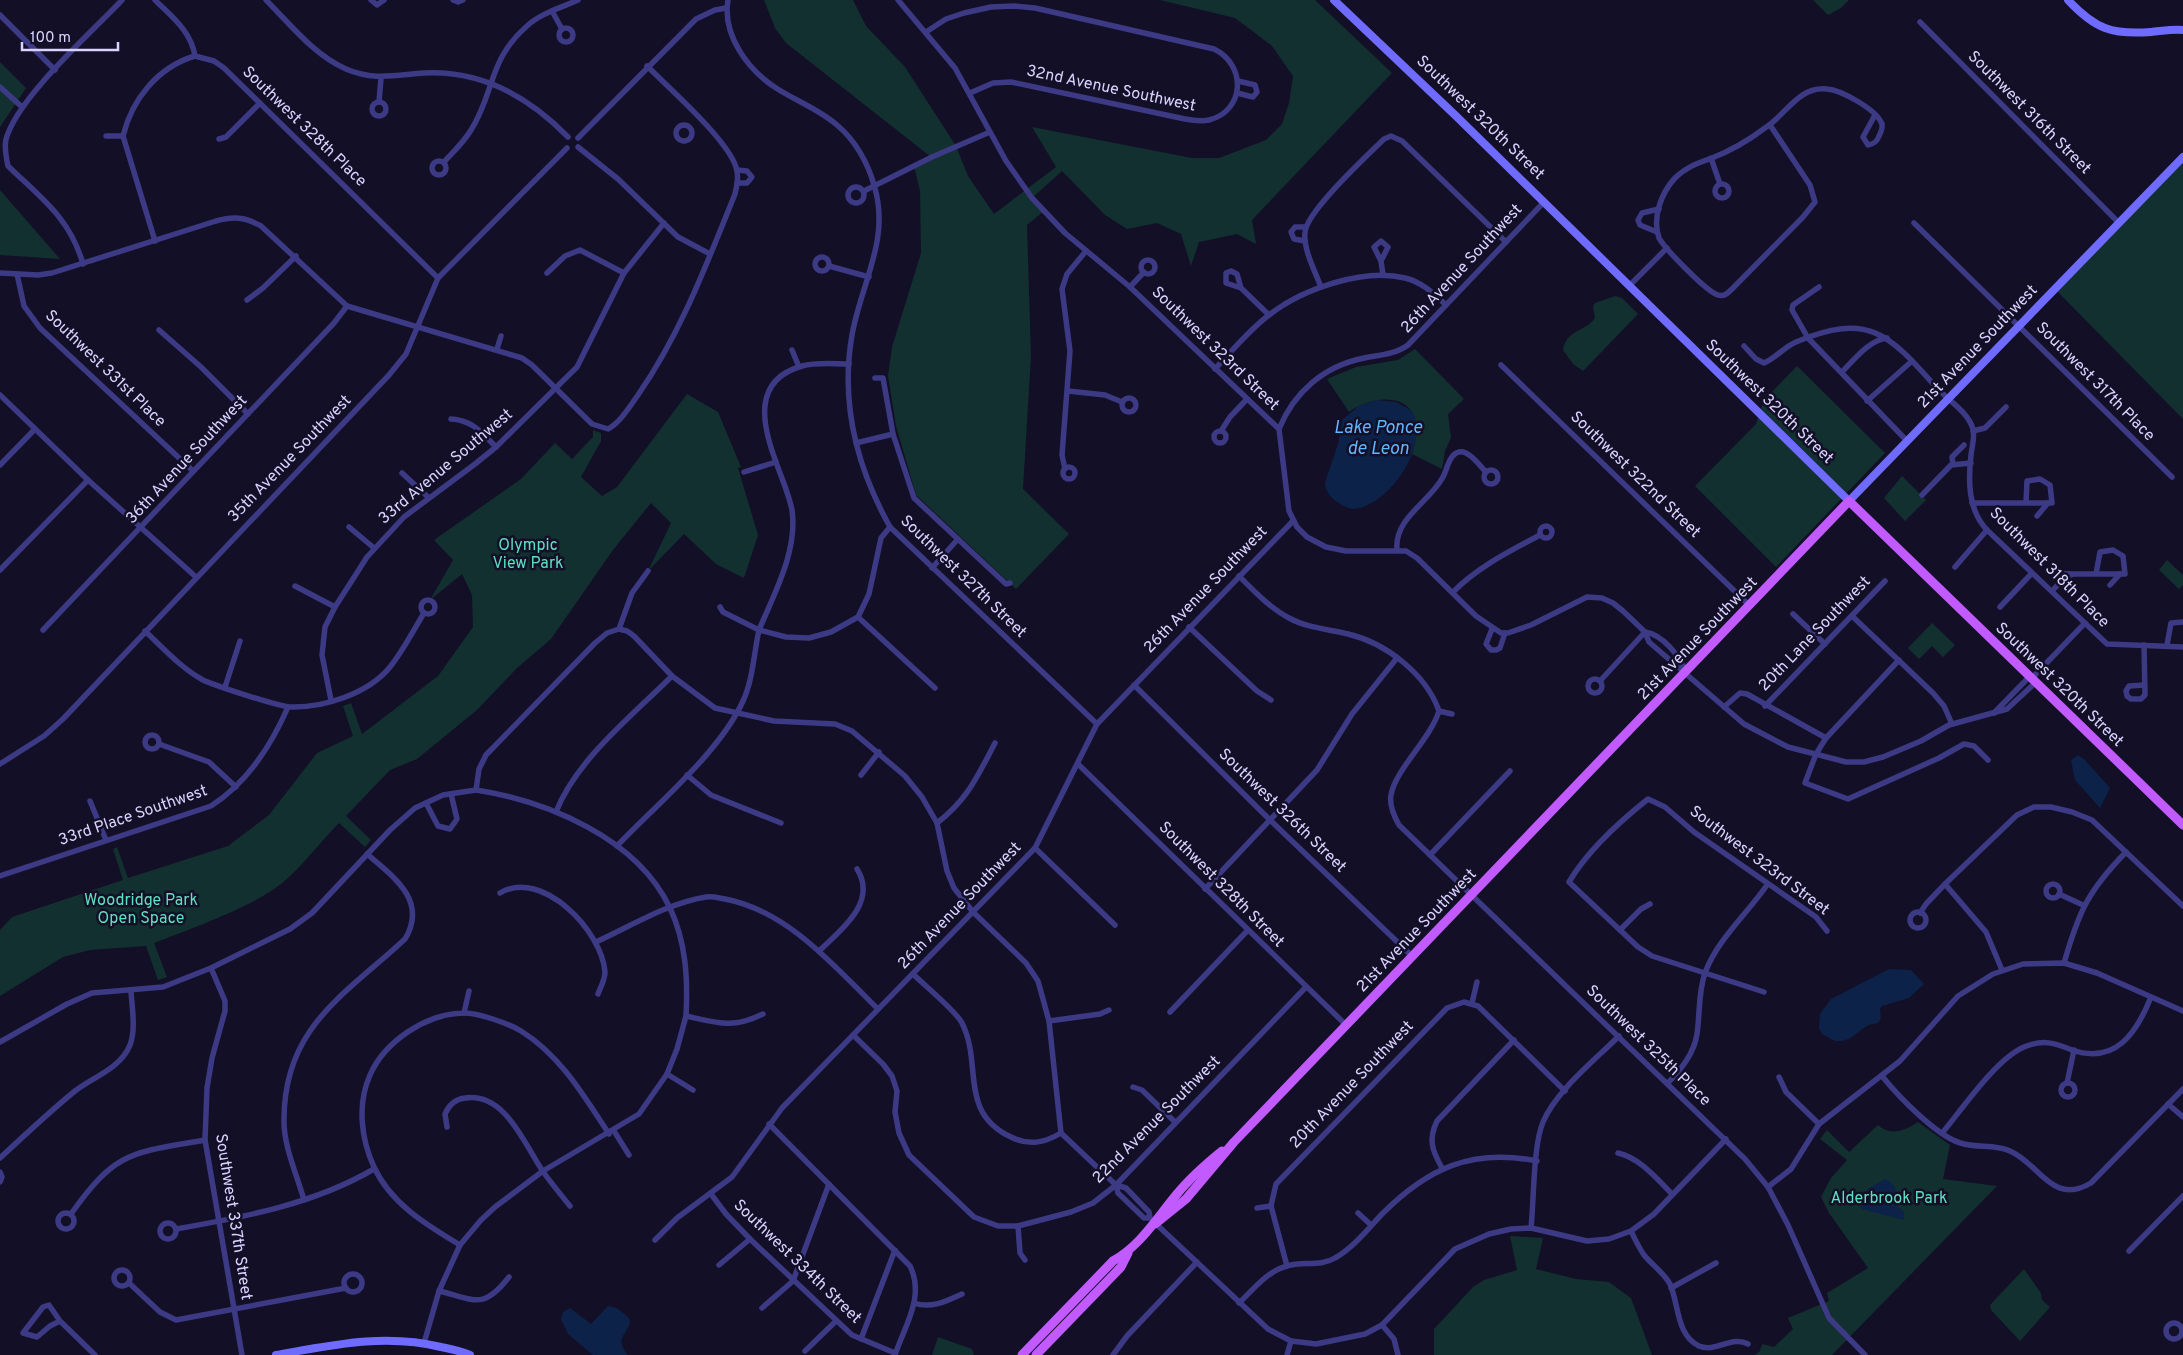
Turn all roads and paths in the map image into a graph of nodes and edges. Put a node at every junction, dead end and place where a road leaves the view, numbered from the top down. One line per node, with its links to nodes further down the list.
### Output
1 (122, 0): 22 (street)
2 (155, 0): 20 (street)
3 (266, 0): 23 (street)
4 (371, 0): 5 (street)
5 (384, 0)
6 (453, 0): 7 (street)
7 (463, 0)
8 (578, 0): 14 (street)
9 (728, 0): 13 (street)
10 (898, 0): 19 (street, Southwest 323rd Street)
11 (1334, 0): 50 (main road, Southwest 320th Street)
12 (2068, 0): 18 (main road)
13 (726, 8): 21 (street); 48 (street, Southwest 327th Street)
14 (552, 11): 17 (street); 24 (street)
15 (0, 15): 22 (street)
16 (1920, 22): 52 (street, Southwest 316th Street)
17 (562, 30)
18 (2183, 30)
19 (926, 32): 26 (street, Southwest 323rd Street); 26 (street, 32nd Avenue Southwest)
20 (195, 56): 28 (street, Southwest 328th Place); 36 (street)
21 (647, 66): 31 (street); 38 (street)
22 (55, 70): 29 (street)
23 (381, 78): 24 (street); 27 (street)
24 (489, 84): 37 (street); 44 (street)
25 (0, 87): 29 (street)
26 (970, 93): 34 (street, Southwest 323rd Street)
27 (379, 102)
28 (260, 104): 39 (street); 74 (street, Southwest 328th Place)
29 (22, 107): 65 (street)
30 (1875, 115): 30 (street); 32 (street)
31 (698, 118): 33 (street); 45 (street)
32 (1770, 125): 43 (street); 60 (street)
33 (689, 128)
34 (990, 132): 48 (street); 61 (street, Southwest 323rd Street)
35 (106, 136): 36 (street)
36 (124, 136): 57 (street)
37 (568, 137): 38 (street); 41 (street)
38 (578, 138): 40 (street)
39 (219, 139)
40 (578, 147): 41 (street); 53 (street)
41 (568, 148): 74 (street, 35th Avenue Southwest)
42 (2183, 157): 52 (main road, 21st Avenue Southwest)
43 (1711, 158): 47 (street); 51 (street)
44 (444, 162)
45 (737, 173): 46 (street); 46 (street)
46 (737, 183): 62 (street)
47 (1720, 184)
48 (875, 185): 49 (street); 73 (street, Southwest 327th Street)
49 (864, 191)
50 (1544, 202): 59 (street, 26th Avenue Southwest); 75 (main road, Southwest 320th Street)
51 (1659, 209): 56 (street); 56 (street)
52 (2118, 222): 84 (main road, 21st Avenue Southwest)
53 (664, 223): 62 (street); 70 (street, 33rd Avenue Southwest)
54 (1914, 223): 84 (street, Southwest 317th Place)
55 (1305, 230): 58 (street); 58 (street); 59 (street)
56 (1657, 232): 60 (street)
57 (155, 241): 63 (street); 65 (street)
58 (1305, 241): 77 (street)
59 (1506, 242): 81 (street, 26th Avenue Southwest)
60 (1667, 248): 75 (street)
61 (1086, 252): 76 (street, Southwest 323rd Street); 101 (street)
62 (710, 254): 100 (street)
63 (296, 256): 80 (street); 82 (street)
64 (1381, 261): 72 (street)
65 (83, 264): 71 (street)
66 (829, 266): 73 (street)
67 (1144, 272): 76 (street, Southwest 323rd Street)
68 (0, 273): 71 (street)
69 (547, 273): 70 (street)
70 (624, 273): 100 (street, 33rd Avenue Southwest)
71 (18, 274): 124 (street, Southwest 331st Place)
72 (1383, 275): 77 (street); 81 (street)
73 (869, 277): 94 (street, Southwest 327th Street)
74 (438, 278): 85 (street, 35th Avenue Southwest)
75 (1630, 286): 132 (main road, Southwest 320th Street)
76 (1130, 287): 97 (street, Southwest 323rd Street)
77 (1320, 287): 83 (street)
78 (1818, 287): 88 (street)
79 (1241, 288): 83 (street)
80 (246, 300)
81 (1446, 305): 111 (street, 26th Avenue Southwest)
82 (347, 306): 85 (street); 108 (street, 36th Avenue Southwest)
83 (1269, 315): 97 (street)
84 (2020, 327): 104 (main road, 21st Avenue Southwest); 128 (street, Southwest 317th Place)
85 (418, 328): 91 (street); 156 (street, 35th Avenue Southwest)
86 (160, 330): 108 (street)
87 (501, 336): 91 (street)
88 (1808, 338): 89 (street); 90 (street); 98 (street)
89 (1887, 338): 93 (street); 98 (street)
90 (1744, 346)
91 (497, 349): 100 (street)
92 (792, 350): 96 (street)
93 (1912, 361): 104 (street); 105 (street)
94 (848, 364): 96 (street); 116 (street, Southwest 327th Street)
95 (1501, 365): 163 (street, Southwest 322nd Street)
96 (799, 367): 119 (street)
97 (1215, 369): 103 (street, Southwest 323rd Street)
98 (1842, 372): 105 (street)
99 (875, 378): 114 (street)
100 (556, 388): 118 (street, 33rd Avenue Southwest)
101 (1068, 391): 106 (street); 123 (street)
102 (0, 395): 110 (street)
103 (1247, 399): 111 (street, Southwest 323rd Street); 112 (street)
104 (1949, 400): 113 (street); 115 (main road, 21st Avenue Southwest)
105 (1867, 401): 115 (street)
106 (1122, 402)
107 (2006, 407): 113 (street)
108 (248, 414): 124 (street, 36th Avenue Southwest)
109 (451, 419): 118 (street)
110 (35, 429): 122 (street); 129 (street)
111 (1279, 430): 137 (street, Southwest 323rd Street)
112 (1221, 431)
113 (1973, 431): 120 (street, Southwest 318th Place)
114 (893, 434): 116 (street); 143 (street)
115 (1908, 442): 132 (main road, 21st Avenue Southwest)
116 (856, 443): 138 (street, Southwest 327th Street)
117 (1964, 445): 121 (street)
118 (496, 447): 131 (street, 33rd Avenue Southwest)
119 (776, 462): 125 (street); 177 (street)
120 (1970, 463): 121 (street); 133 (street, Southwest 318th Place)
121 (1953, 464): 130 (street)
122 (0, 465)
123 (1065, 469)
124 (193, 471): 139 (street, 36th Avenue Southwest)
125 (744, 472)
126 (1486, 472): 145 (street)
127 (402, 473): 131 (street)
128 (2172, 477)
129 (88, 480): 139 (street); 148 (street)
130 (1922, 495)
131 (428, 497): 144 (street, 33rd Avenue Southwest)
132 (1849, 501): 163 (main road, 21st Avenue Southwest); 190 (main road, Southwest 320th Street)
133 (1972, 503): 134 (street); 141 (street, Southwest 318th Place)
134 (2026, 503): 135 (street); 135 (street)
135 (2048, 503): 136 (street)
136 (2037, 516)
137 (1293, 521): 145 (street, Southwest 323rd Street); 155 (street, 26th Avenue Southwest)
138 (890, 527): 147 (street, Southwest 327th Street); 170 (street)
139 (141, 528): 156 (street); 176 (street, 36th Avenue Southwest)
140 (349, 528): 144 (street)
141 (1987, 530): 146 (street); 150 (street, Southwest 318th Place)
142 (1540, 536): 161 (street)
143 (958, 540): 147 (street); 158 (street)
144 (374, 548): 164 (street, 33rd Avenue Southwest)
145 (1398, 550): 161 (street, Southwest 323rd Street)
146 (1955, 567)
147 (932, 568): 204 (street, Southwest 327th Street)
148 (0, 570)
149 (648, 571): 174 (street)
150 (2032, 573): 162 (street, Southwest 318th Place); 166 (street)
151 (2050, 573): 152 (street)
152 (2074, 574): 153 (street); 162 (street)
153 (2096, 574): 154 (street); 154 (street)
154 (2120, 574): 159 (street)
155 (1239, 576): 173 (street, 26th Avenue Southwest); 186 (street)
156 (196, 577): 178 (street, 35th Avenue Southwest)
157 (1885, 581): 169 (street, 20th Lane Southwest)
158 (1010, 583)
159 (2110, 585)
160 (295, 586): 164 (street)
161 (1453, 592): 175 (street, Southwest 323rd Street)
162 (2052, 592): 172 (street, Southwest 318th Place)
163 (1750, 606): 188 (main road, 21st Avenue Southwest)
164 (335, 607): 196 (street, 33rd Avenue Southwest)
165 (720, 607): 177 (street)
166 (2000, 607)
167 (424, 613): 196 (street)
168 (1793, 614): 182 (street)
169 (1852, 616): 182 (street, 20th Lane Southwest); 187 (street)
170 (858, 617): 177 (street); 195 (street)
171 (2183, 622): 184 (street)
172 (2085, 623): 183 (street, Southwest 318th Place); 190 (street)
173 (1189, 627): 192 (street, 26th Avenue Southwest); 197 (street)
174 (619, 629): 189 (street); 218 (street)
175 (1492, 629): 180 (street, Southwest 323rd Street); 180 (street)
176 (43, 630)
177 (759, 630): 202 (street)
178 (145, 631): 194 (street); 212 (street, 35th Avenue Southwest)
179 (1645, 632): 180 (street); 188 (street); 188 (street); 191 (street)
180 (1503, 633)
181 (240, 641): 194 (street)
182 (1825, 644): 198 (street, 20th Lane Southwest)
183 (2144, 645): 184 (street, Southwest 318th Place); 193 (street)
184 (2167, 645): 185 (street, Southwest 318th Place)
185 (2183, 647)
186 (1397, 658): 201 (street); 223 (street)
187 (1899, 660): 205 (street); 206 (street)
188 (1686, 672): 200 (street); 240 (main road, 21st Avenue Southwest)
189 (672, 676): 202 (street); 222 (street)
190 (2032, 680): 205 (street); 226 (main road, Southwest 320th Street)
191 (1600, 681)
192 (1134, 685): 204 (street, 26th Avenue Southwest); 223 (street, Southwest 326th Street)
193 (2145, 685)
194 (225, 687): 199 (street)
195 (935, 688)
196 (331, 700): 199 (street)
197 (1272, 700)
198 (1765, 706): 200 (street, 20th Lane Southwest); 206 (street, 20th Lane Southwest)
199 (288, 707): 217 (street, 33rd Place Southwest)
200 (1724, 707): 210 (street)
201 (1439, 711): 203 (street); 232 (street, Southwest 325th Place)
202 (736, 713): 209 (street); 215 (street)
203 (1452, 714)
204 (1097, 724): 213 (street, 26th Avenue Southwest)
205 (1952, 724): 210 (street)
206 (1826, 738): 210 (street)
207 (995, 743): 225 (street)
208 (159, 744): 217 (street)
209 (879, 752): 216 (street); 225 (street)
210 (1816, 754): 211 (street)
211 (1988, 760)
212 (0, 764)
213 (1078, 764): 229 (street, 26th Avenue Southwest); 237 (street, Southwest 328th Street)
214 (1510, 771): 232 (street)
215 (686, 775): 224 (street); 228 (street)
216 (862, 775)
217 (236, 787): 227 (street, 33rd Place Southwest)
218 (476, 790): 219 (street); 222 (street)
219 (451, 794): 221 (street); 221 (street)
220 (90, 801): 227 (street)
221 (426, 803): 231 (street)
222 (556, 812): 228 (street)
223 (1270, 820): 237 (street); 253 (street, Southwest 326th Street)
224 (781, 823)
225 (937, 823): 245 (street)
226 (2183, 825)
227 (106, 840): 234 (street, 33rd Place Southwest)
228 (617, 846): 244 (street)
229 (1035, 848): 245 (street, 26th Avenue Southwest); 247 (street)
230 (2126, 852): 235 (street); 242 (street); 243 (street)
231 (366, 854): 255 (street); 316 (street)
232 (1430, 855): 240 (street, Southwest 325th Place)
233 (857, 869): 252 (street)
234 (0, 876)
235 (1945, 884): 246 (street); 256 (street)
236 (1767, 885): 248 (street, Southwest 323rd Street); 249 (street, Southwest 323rd Street); 258 (street)
237 (1206, 889): 250 (street, Southwest 328th Street)
238 (500, 893): 251 (street)
239 (2059, 894): 242 (street)
240 (1472, 895): 253 (main road, 21st Avenue Southwest); 277 (street, Southwest 325th Place)
241 (1650, 904): 248 (street)
242 (2084, 905): 254 (street)
243 (2183, 906)
244 (670, 908): 251 (street); 252 (street); 273 (street)
245 (973, 912): 257 (street, 26th Avenue Southwest); 274 (street)
246 (1920, 913)
247 (1115, 925)
248 (1620, 930): 258 (street)
249 (1827, 930)
250 (1247, 931): 260 (street, Southwest 328th Street); 270 (street)
251 (596, 942): 264 (street)
252 (819, 951): 267 (street)
253 (1412, 956): 275 (main road, 21st Avenue Southwest)
254 (2064, 963): 256 (street); 265 (street)
255 (211, 968): 261 (street); 300 (street, Southwest 337th Street)
256 (2002, 970): 282 (street)
257 (912, 974): 267 (street, 26th Avenue Southwest); 298 (street)
258 (1705, 974): 263 (street); 284 (street)
259 (1477, 982): 266 (street)
260 (1306, 987): 275 (street, Southwest 328th Street); 292 (street, 22nd Avenue Southwest)
261 (131, 991): 279 (street); 303 (street)
262 (469, 991): 271 (street)
263 (1764, 992)
264 (598, 994)
265 (2151, 997): 269 (street); 280 (street)
266 (1472, 1003): 278 (street); 318 (street, 20th Avenue Southwest)
267 (878, 1009): 276 (street, 26th Avenue Southwest)
268 (1109, 1010): 274 (street)
269 (2183, 1011)
270 (1170, 1012)
271 (464, 1013): 296 (street); 305 (street)
272 (762, 1014): 273 (street)
273 (686, 1016): 281 (street)
274 (1049, 1021): 298 (street)
275 (1346, 1025): 323 (main road, 21st Avenue Southwest)
276 (853, 1035): 293 (street, 26th Avenue Southwest); 325 (street, 22nd Avenue Southwest)
277 (1619, 1036): 284 (street, Southwest 325th Place); 289 (street)
278 (1514, 1040): 289 (street); 306 (street)
279 (0, 1042)
280 (2074, 1050): 285 (street); 297 (street)
281 (666, 1074): 288 (street); 296 (street)
282 (1882, 1076): 294 (street); 297 (street)
283 (1779, 1077): 294 (street)
284 (1668, 1083): 299 (street, Southwest 325th Place)
285 (2067, 1083)
286 (1134, 1087): 292 (street)
287 (2183, 1089): 290 (street)
288 (693, 1090)
289 (1565, 1091): 304 (street)
290 (2168, 1104): 291 (street); 297 (street)
291 (2183, 1118)
292 (1175, 1122): 311 (street, 22nd Avenue Southwest)
293 (769, 1124): 310 (street); 313 (street, 26th Avenue Southwest)
294 (1820, 1124): 312 (street)
295 (447, 1127): 307 (street)
296 (611, 1132): 302 (street); 307 (street)
297 (1942, 1132)
298 (1061, 1133): 311 (street)
299 (1726, 1139): 312 (street, Southwest 325th Place); 314 (street)
300 (205, 1140): 321 (street); 322 (street, Southwest 337th Street)
301 (1618, 1153): 314 (street)
302 (629, 1155)
303 (0, 1158)
304 (1537, 1161): 306 (street); 326 (street)
305 (374, 1168): 316 (street); 331 (street)
306 (1442, 1168): 324 (street)
307 (543, 1171): 317 (street); 331 (street)
308 (0, 1172): 309 (street)
309 (0, 1182)
310 (829, 1184): 332 (street); 341 (street)
311 (1116, 1185): 323 (street); 325 (street, 22nd Avenue Southwest)
312 (1768, 1187): 369 (street, Southwest 325th Place)
313 (710, 1194): 329 (street, Southwest 334th Street); 330 (street, 26th Avenue Southwest)
314 (1672, 1194): 328 (street)
315 (2183, 1196): 333 (street)
316 (304, 1200): 322 (street)
317 (570, 1206)
318 (1271, 1206): 319 (street); 339 (street)
319 (1257, 1208)
320 (1358, 1213): 324 (street)
321 (71, 1214)
322 (220, 1221): 327 (street); 350 (street, Southwest 337th Street)
323 (1152, 1221): 334 (main road, 21st Avenue Southwest); 336 (street)
324 (1372, 1225): 339 (street)
325 (1018, 1226): 335 (street)
326 (1531, 1228): 328 (street); 353 (street)
327 (176, 1229)
328 (1630, 1231): 344 (street)
329 (750, 1239): 338 (street); 341 (street, Southwest 334th Street)
330 (654, 1240)
331 (460, 1245): 345 (street)
332 (895, 1250): 347 (street); 354 (street)
333 (2129, 1251)
334 (1128, 1253): 364 (main road, 21st Avenue Southwest); 365 (main road, 21st Avenue Southwest)
335 (1025, 1260)
336 (1197, 1262): 348 (street); 366 (street)
337 (1716, 1263): 344 (street)
338 (719, 1265)
339 (1287, 1266): 348 (street)
340 (509, 1277): 345 (street)
341 (793, 1281): 349 (street); 352 (street, Southwest 334th Street)
342 (129, 1283): 350 (street)
343 (346, 1288): 350 (street)
344 (1671, 1288): 357 (street)
345 (439, 1291): 356 (street)
346 (962, 1294): 347 (street)
347 (914, 1303): 359 (street)
348 (1239, 1303): 355 (street)
349 (762, 1308)
350 (234, 1310): 361 (street, Southwest 337th Street)
351 (60, 1321): 351 (street); 360 (street)
352 (836, 1321): 354 (street, Southwest 334th Street); 358 (street)
353 (1382, 1325): 355 (street); 368 (street)
354 (861, 1340): 359 (street, Southwest 334th Street)
355 (1291, 1341): 367 (street)
356 (424, 1343): 362 (main road); 363 (main road)
357 (1748, 1344)
358 (805, 1350)
359 (895, 1354)
360 (95, 1355)
361 (242, 1355)
362 (276, 1355)
363 (470, 1355)
364 (1022, 1355)
365 (1036, 1355)
366 (1112, 1355)
367 (1287, 1355)
368 (1398, 1355)
369 (1865, 1355)

